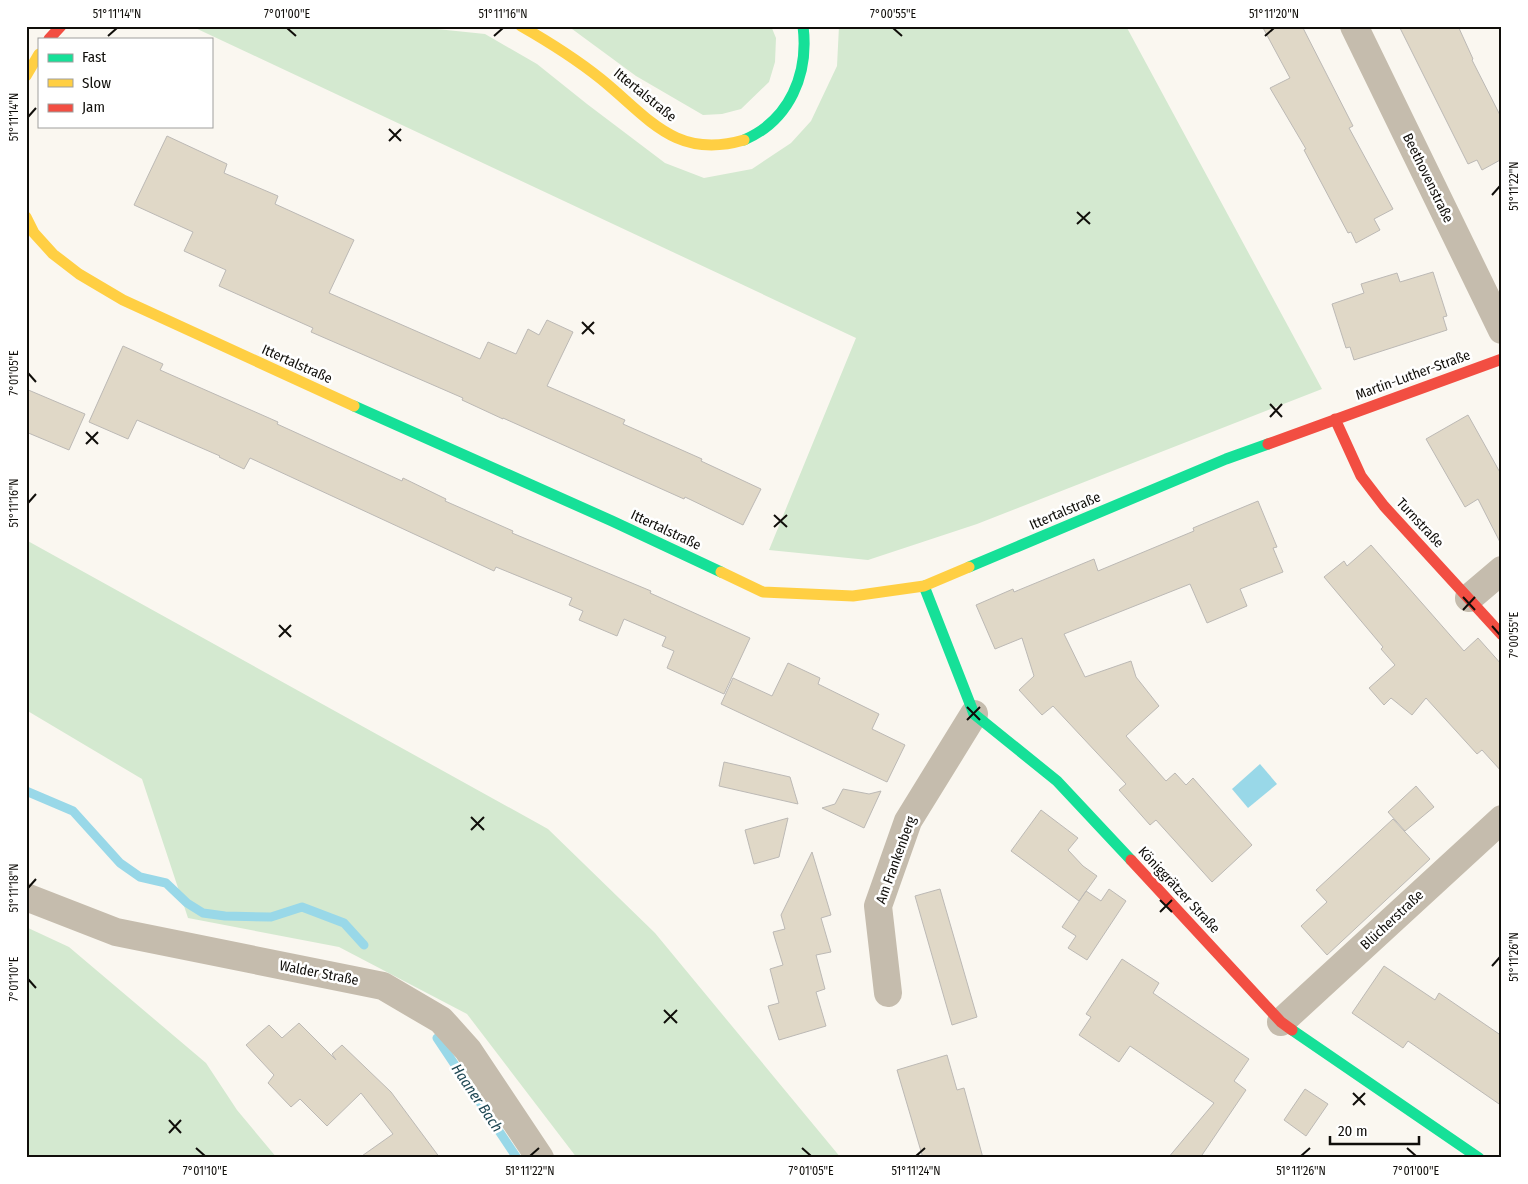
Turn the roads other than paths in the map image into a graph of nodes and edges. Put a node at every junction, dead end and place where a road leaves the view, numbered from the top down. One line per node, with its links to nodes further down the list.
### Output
1 (61, 26): 5 (main road)
2 (521, 26): 3 (main road, Ittertalstraße)
3 (802, 26)
4 (1354, 26): 9 (street, Beethovenstraße)
5 (50, 38)
6 (38, 56): 7 (main road)
7 (26, 76)
8 (26, 217): 13 (main road, Ittertalstraße)
9 (1502, 330)
10 (1502, 359): 11 (main road, Martin-Luther-Straße)
11 (1335, 419): 13 (main road, Ittertalstraße); 14 (main road, Turnstraße)
12 (1502, 570): 14 (street)
13 (924, 586): 16 (main road)
14 (1469, 598): 15 (main road, Turnstraße)
15 (1502, 634)
16 (974, 714): 19 (street, Am Frankenberg); 20 (main road, Königgrätzer Straße)
17 (1502, 819): 20 (street, Blücherstraße)
18 (26, 897): 21 (street, Walder Straße)
19 (888, 993)
20 (1281, 1022): 22 (main road, Königgrätzer Straße)
21 (540, 1158)
22 (1479, 1158)

